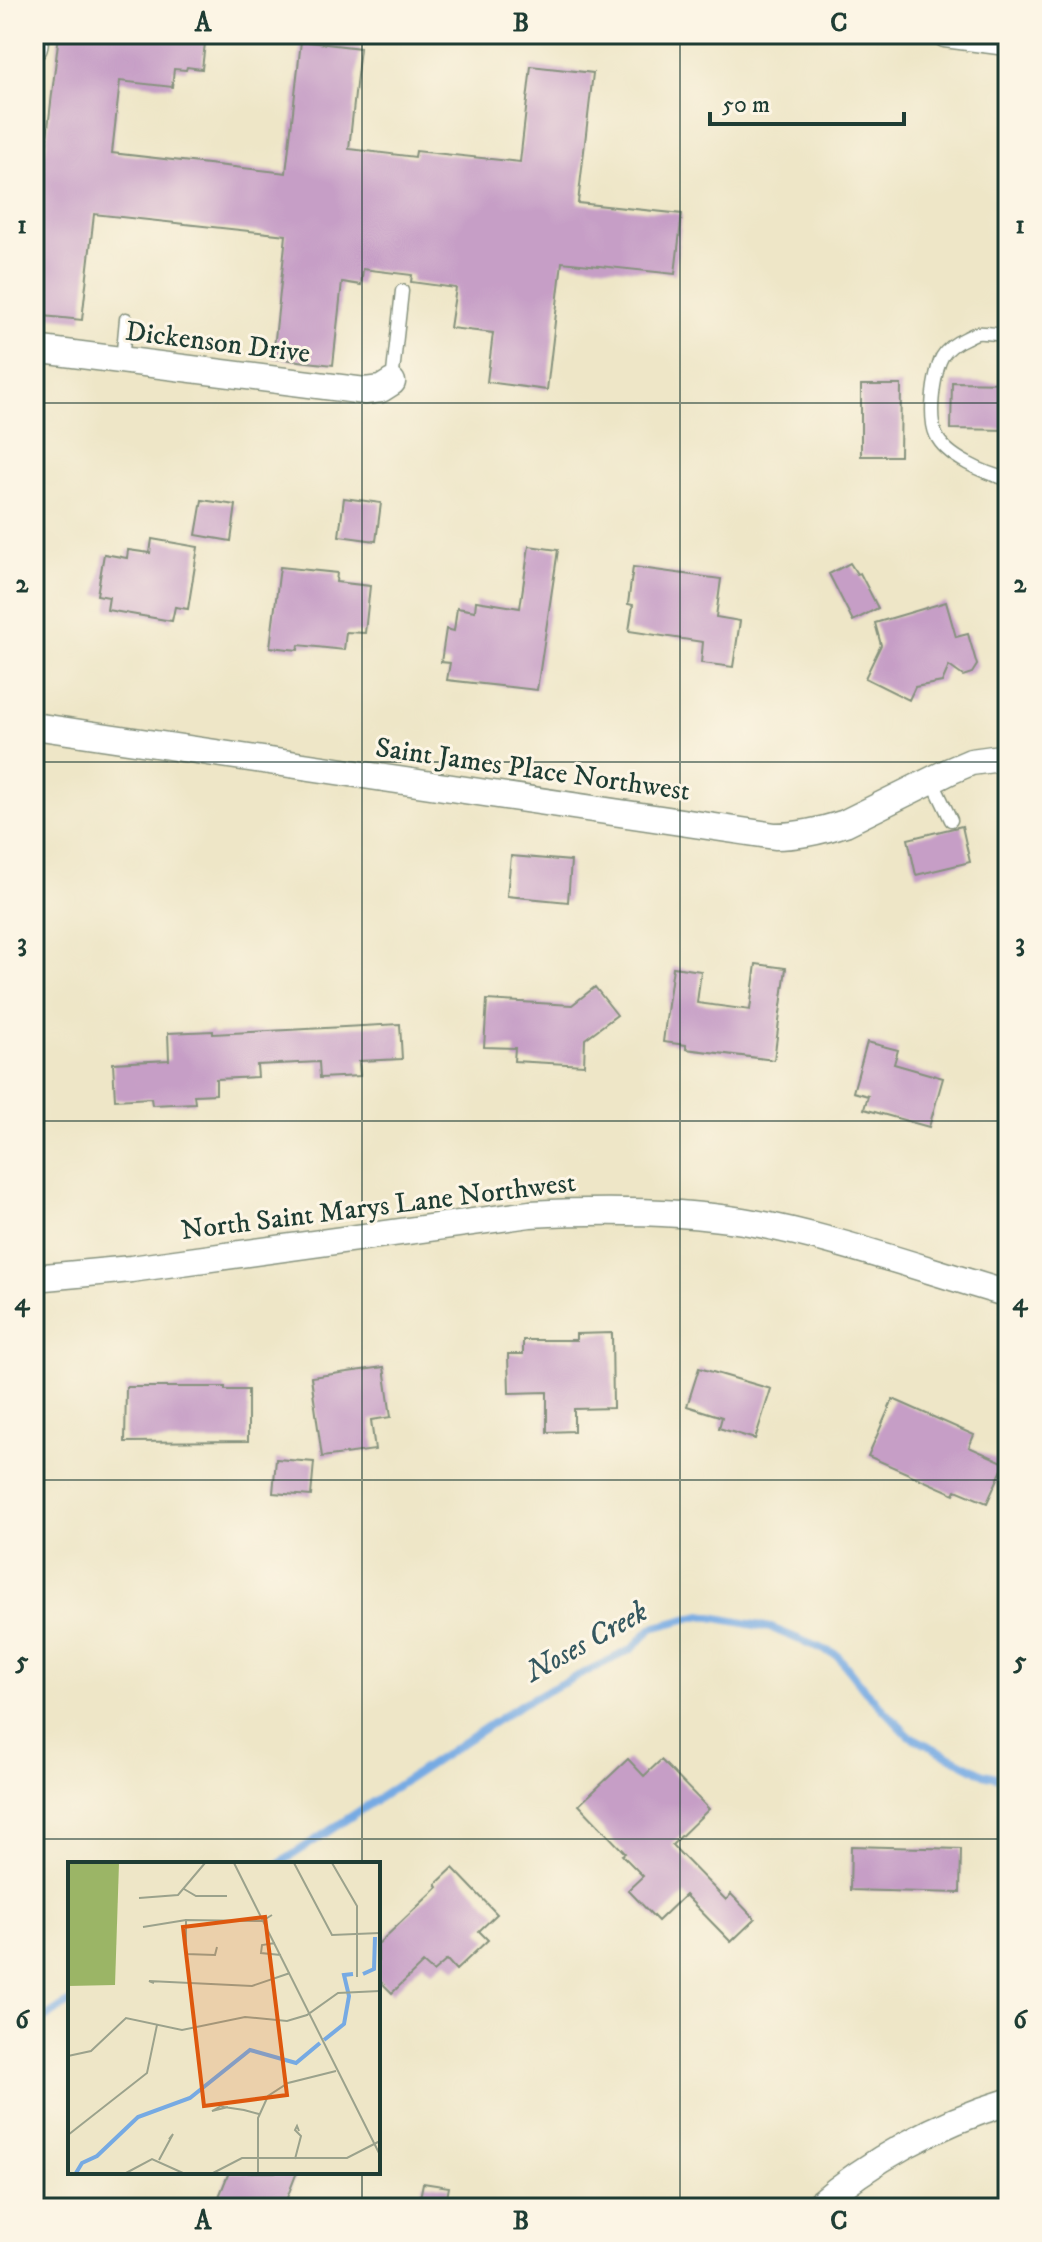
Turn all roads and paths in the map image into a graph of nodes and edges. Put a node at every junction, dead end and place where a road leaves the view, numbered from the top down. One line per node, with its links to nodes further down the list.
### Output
1 (36, 34): 4 (street)
2 (945, 34): 3 (street)
3 (1008, 35)
4 (34, 47)
5 (402, 291): 10 (lane)
6 (126, 319): 9 (lane)
7 (1008, 336): 11 (lane)
8 (34, 349): 9 (street, Dickenson Drive)
9 (122, 361): 10 (street, Dickenson Drive)
10 (392, 382)
11 (1008, 479)
12 (34, 726): 14 (street, Saint James Place Northwest)
13 (1008, 757): 14 (street, Saint James Place Northwest)
14 (932, 780): 15 (lane)
15 (951, 820)
16 (34, 1278): 17 (street, North Saint Marys Lane Northwest)
17 (1008, 1294)
18 (1008, 2102): 19 (street)
19 (815, 2208)

